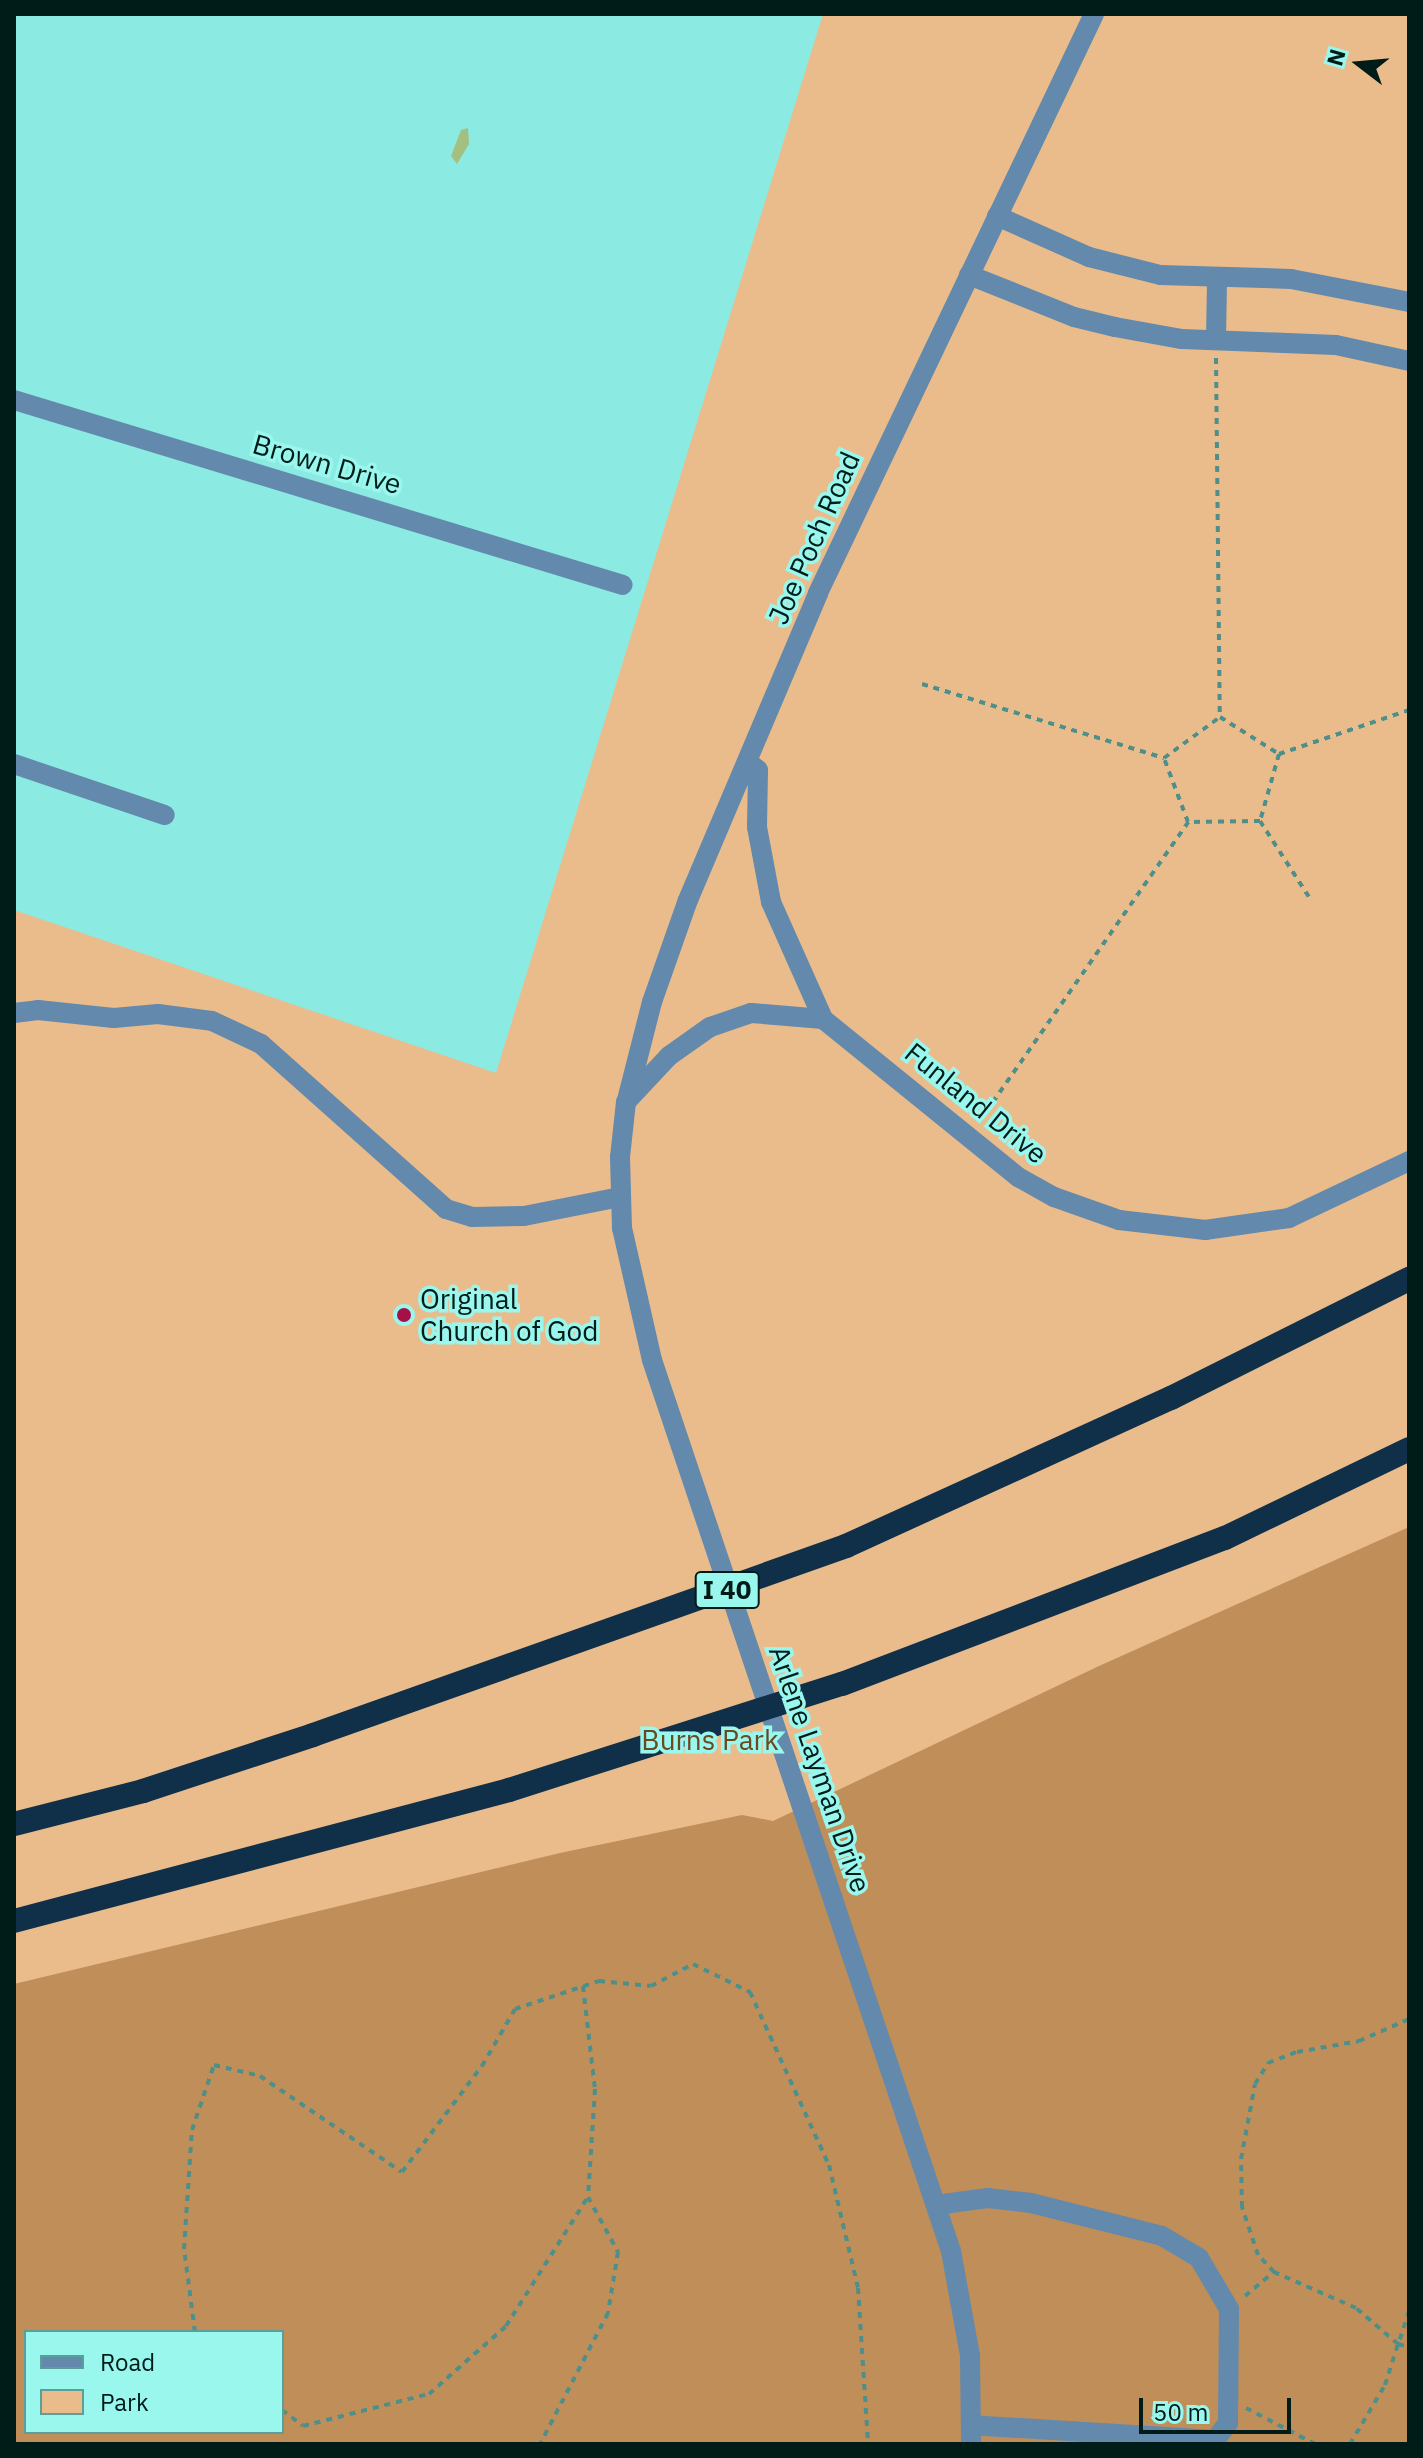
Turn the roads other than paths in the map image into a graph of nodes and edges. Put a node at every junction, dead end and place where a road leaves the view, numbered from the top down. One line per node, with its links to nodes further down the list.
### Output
1 (1094, 14): 2 (street, Joe Poch Road)
2 (997, 216): 3 (street, Joe Poch Road); 4 (street)
3 (969, 275): 6 (street); 10 (street, Joe Poch Road)
4 (1217, 280): 5 (street); 6 (street)
5 (1409, 302)
6 (1216, 339): 7 (street)
7 (1409, 361)
8 (14, 400): 9 (street, Brown Drive)
9 (623, 585)
10 (748, 762): 16 (street, Funland Drive); 17 (street, Joe Poch Road)
11 (14, 764): 12 (street)
12 (165, 815)
13 (14, 1006): 14 (street)
14 (38, 1010): 15 (street); 19 (street)
15 (14, 1013)
16 (823, 1019): 17 (street); 18 (street, Funland Drive)
17 (626, 1102): 19 (street, Arlene Layman Drive)
18 (1409, 1161)
19 (620, 1197): 24 (street, Arlene Layman Drive)
20 (1409, 1279): 22 (highway, I 40)
21 (1409, 1449): 23 (highway)
22 (14, 1824)
23 (14, 1921)
24 (936, 2205): 25 (street, Arlene Layman Drive); 25 (street)
25 (972, 2434)

